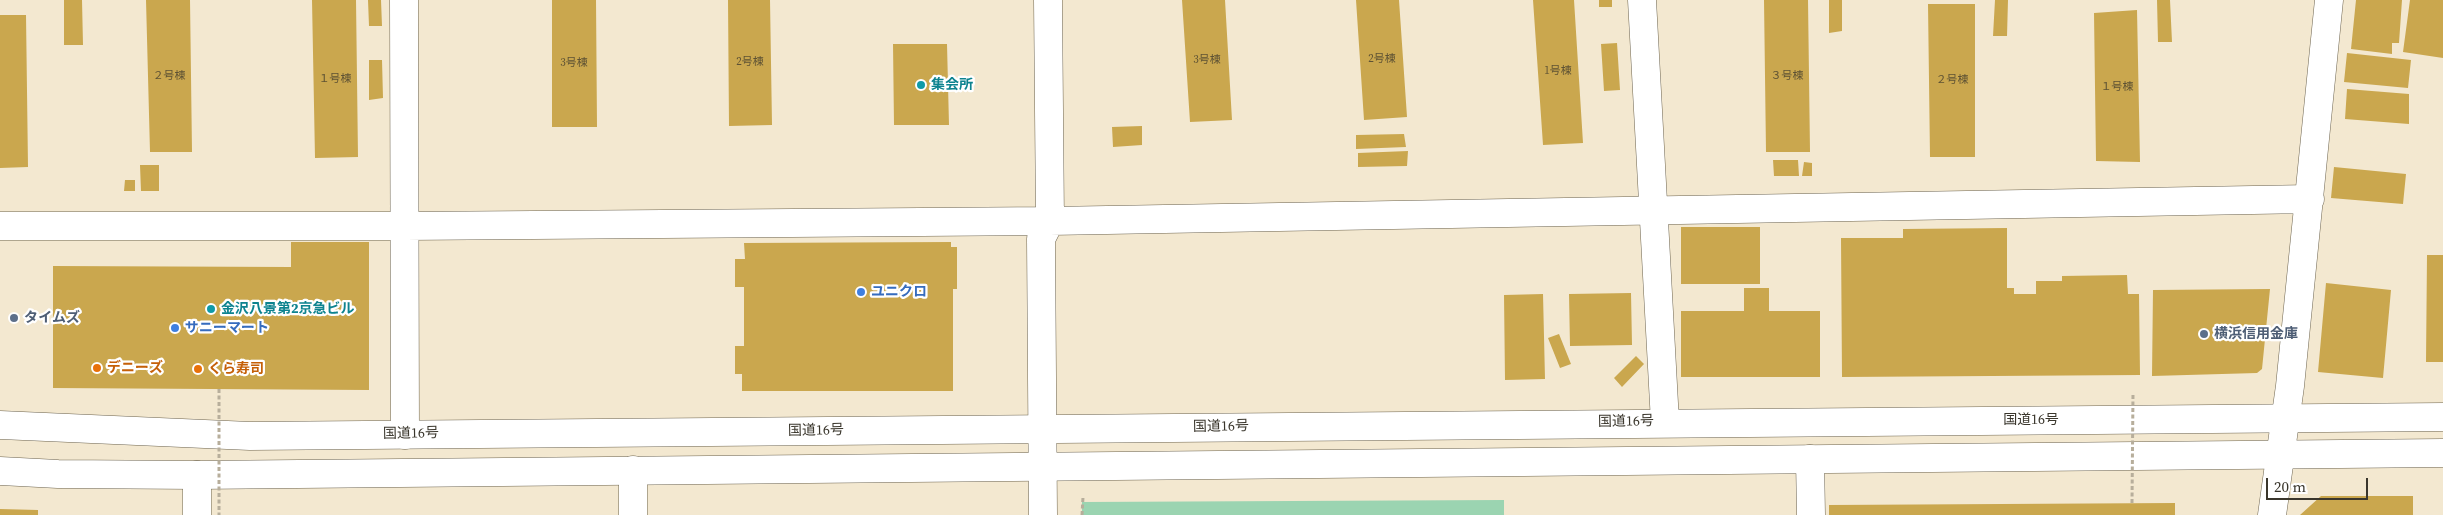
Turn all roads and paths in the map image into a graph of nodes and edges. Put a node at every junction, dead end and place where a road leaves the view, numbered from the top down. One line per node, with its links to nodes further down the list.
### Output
1 (404, 0): 9 (main road)
2 (1048, 0): 7 (main road)
3 (1642, 0): 6 (main road)
4 (2329, 0): 5 (main road)
5 (2310, 199): 6 (main road); 13 (main road)
6 (1654, 211): 7 (main road); 14 (main road)
7 (1050, 221): 9 (main road); 16 (main road)
8 (0, 226): 9 (main road)
9 (405, 226): 17 (main road)
10 (219, 389): 28 (path, bridge)
11 (2133, 394): 26 (path, bridge)
12 (2443, 417): 13 (main road, 国道16号)
13 (2285, 418): 14 (main road, 国道16号); 19 (main road)
14 (1665, 422): 16 (main road, 国道16号)
15 (0, 425): 17 (main road, 国道16号)
16 (1042, 428): 17 (main road, 国道16号); 21 (main road)
17 (405, 434)
18 (2443, 453): 19 (main road)
19 (2280, 454): 20 (main road); 33 (main road)
20 (1810, 459): 21 (main road); 32 (main road)
21 (1042, 466): 22 (main road); 30 (main road)
22 (632, 470): 24 (main road); 29 (main road)
23 (0, 471): 24 (main road)
24 (197, 475): 27 (main road)
25 (1083, 496): 31 (path)
26 (2132, 503)
27 (197, 515)
28 (219, 515)
29 (633, 515)
30 (1043, 515)
31 (1082, 515)
32 (1811, 515)
33 (2272, 515)

